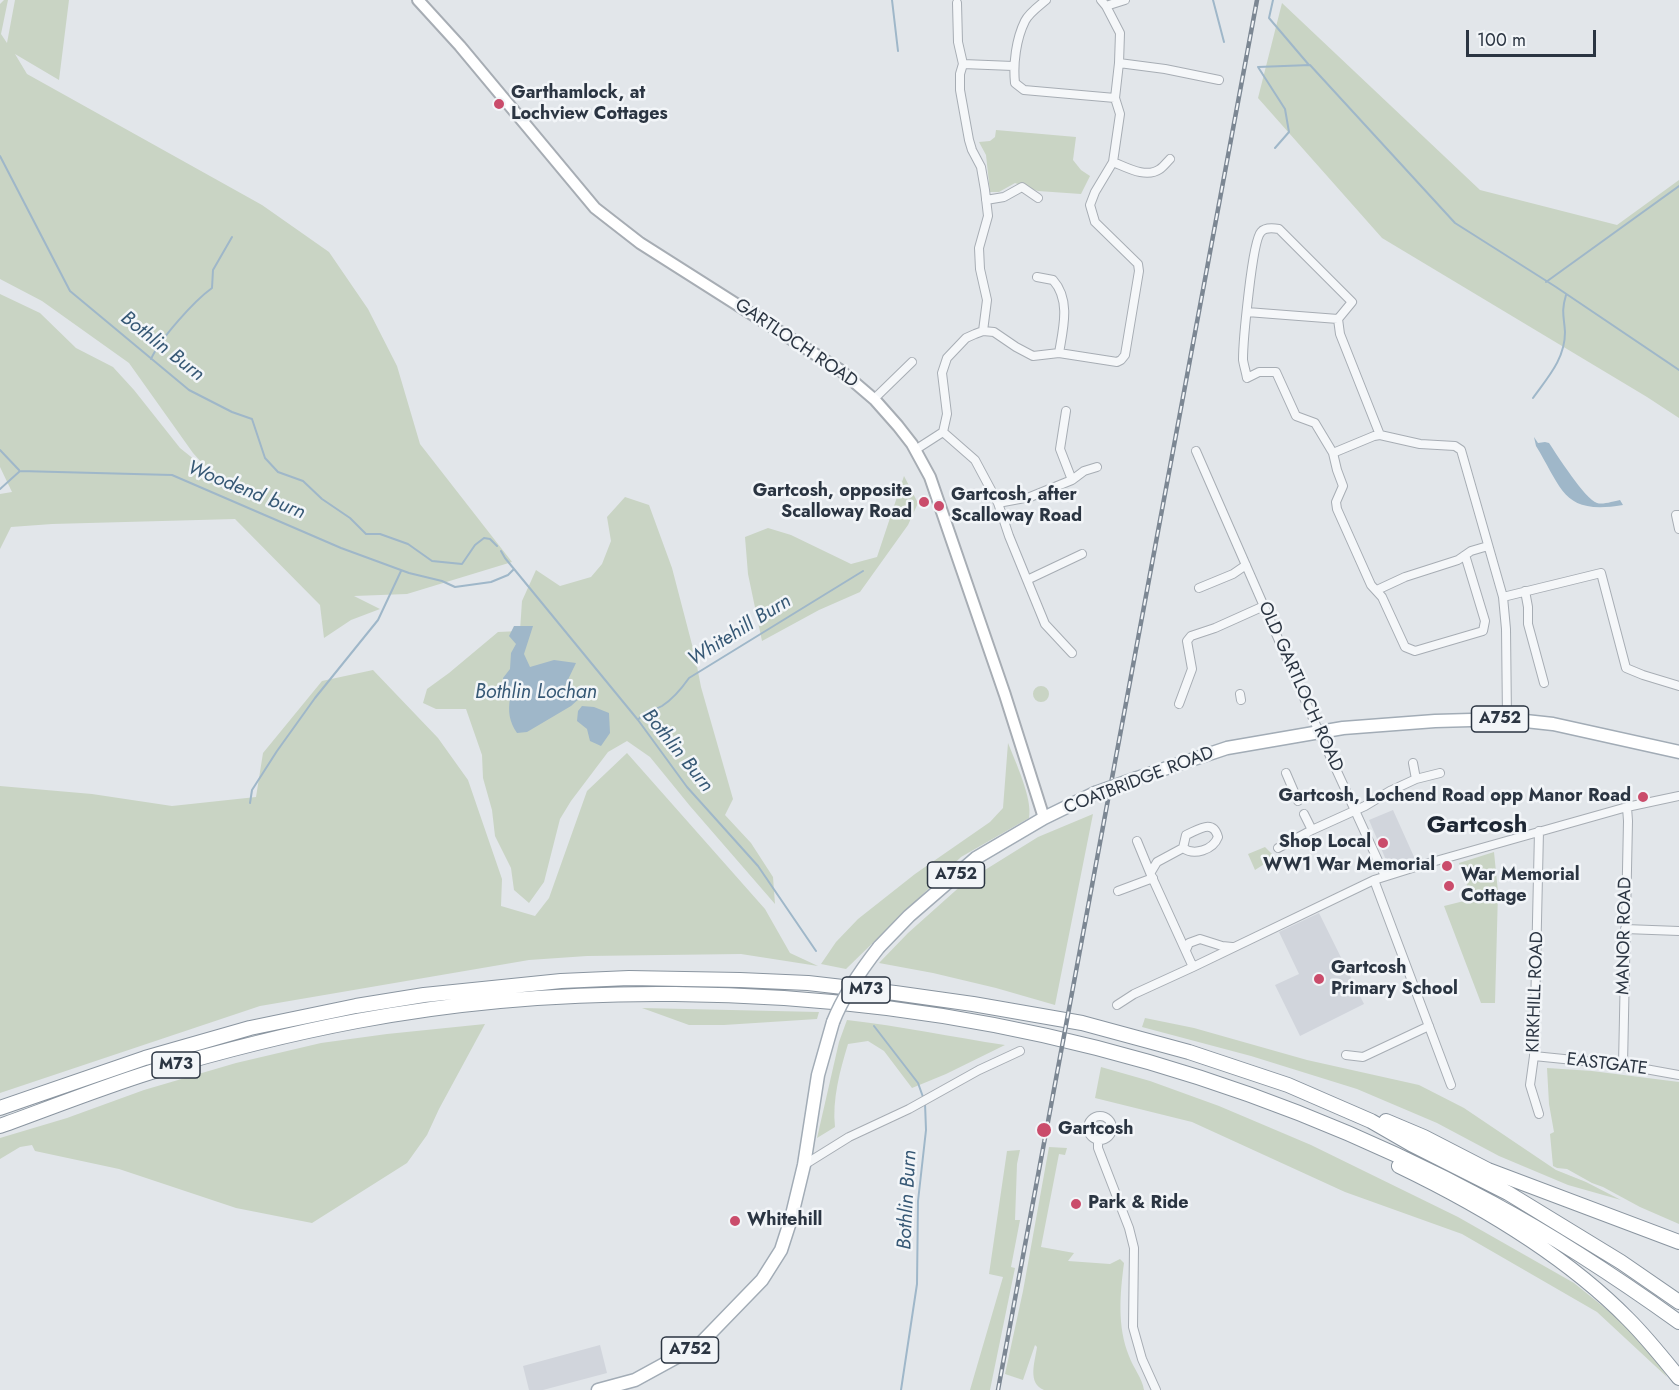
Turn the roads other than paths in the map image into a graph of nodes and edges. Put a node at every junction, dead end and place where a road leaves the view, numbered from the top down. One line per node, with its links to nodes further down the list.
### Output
1 (418, 0): 21 (main road, GARTLOCH ROAD)
2 (1046, 0): 8 (street)
3 (1125, 0): 5 (street)
4 (957, 3): 7 (street)
5 (1104, 3): 6 (street)
6 (1119, 63): 9 (street); 10 (street)
7 (963, 64): 8 (street); 14 (street)
8 (1013, 66): 10 (street)
9 (1220, 80)
10 (1115, 98): 12 (street)
11 (1170, 159): 12 (street)
12 (1113, 162): 19 (street)
13 (1038, 198): 14 (street)
14 (986, 200): 18 (street)
15 (1037, 278): 19 (street)
16 (1247, 312): 17 (street); 17 (street); 27 (street)
17 (1338, 319): 24 (street)
18 (983, 332): 19 (street); 23 (street)
19 (1059, 353)
20 (912, 362): 21 (street)
21 (874, 399): 25 (main road, GARTLOCH ROAD)
22 (1066, 411): 29 (street)
23 (943, 432): 25 (street); 30 (street)
24 (1380, 435): 27 (street); 33 (street)
25 (915, 450): 59 (main road, GARTLOCH ROAD)
26 (1196, 451): 36 (street, OLD GARTLOCH ROAD)
27 (1333, 453): 39 (street)
28 (1097, 467): 29 (street)
29 (1072, 480): 30 (street)
30 (998, 503): 37 (street)
31 (1679, 515): 32 (street)
32 (1679, 529)
33 (1488, 546): 35 (street); 41 (street)
34 (1082, 554): 37 (street)
35 (1465, 555): 39 (street); 39 (street)
36 (1246, 565): 38 (street); 42 (street, OLD GARTLOCH ROAD)
37 (1027, 580): 43 (street)
38 (1199, 588)
39 (1377, 590)
40 (1525, 591): 41 (street); 44 (street); 45 (street)
41 (1503, 597): 47 (street)
42 (1264, 606): 46 (street); 48 (street, OLD GARTLOCH ROAD)
43 (1072, 653)
44 (1544, 683)
45 (1679, 686)
46 (1179, 704)
47 (1507, 719): 48 (main road, A752); 49 (main road, A752)
48 (1319, 732): 57 (street, OLD GARTLOCH ROAD); 59 (main road, COATBRIDGE ROAD / A752, bridge)
49 (1679, 752)
50 (1413, 763): 53 (street)
51 (1286, 773): 55 (street)
52 (1440, 773): 53 (street)
53 (1416, 779): 57 (street)
54 (1679, 796): 56 (street)
55 (1298, 801)
56 (1627, 807): 61 (street); 69 (street, MANOR ROAD)
57 (1354, 810): 60 (street); 66 (street, OLD GARTLOCH ROAD)
58 (1305, 814): 60 (street)
59 (1044, 818): 88 (main road, COATBRIDGE ROAD / A752, bridge)
60 (1312, 830): 64 (street)
61 (1539, 831): 66 (street); 78 (street, KIRKHILL ROAD)
62 (1137, 841): 65 (street)
63 (1183, 848): 63 (street); 65 (street)
64 (1278, 848)
65 (1152, 875): 68 (street); 72 (street)
66 (1385, 876): 67 (street)
67 (1374, 880): 71 (street); 75 (street)
68 (1118, 891)
69 (1625, 929): 70 (street); 79 (street, MANOR ROAD)
70 (1679, 931)
71 (1234, 947): 72 (street); 73 (street)
72 (1186, 950): 73 (street)
73 (1193, 967): 74 (street)
74 (1117, 1005)
75 (1429, 1026): 77 (street); 82 (street)
76 (1020, 1051): 88 (street)
77 (1346, 1055)
78 (1534, 1056): 79 (street, EASTGATE); 85 (street, KIRKHILL ROAD)
79 (1623, 1065): 80 (street, EASTGATE)
80 (1679, 1075)
81 (1288, 1085): 84 (highway, M73); 89 (highway); 90 (highway, M73)
82 (1451, 1085)
83 (1237, 1090): 86 (highway, M73); 91 (highway, M73); 92 (highway)
84 (0, 1108)
85 (1539, 1114)
86 (0, 1126)
87 (1098, 1141): 94 (street)
88 (804, 1165): 93 (main road, COATBRIDGE ROAD / A752)
89 (1679, 1242)
90 (1679, 1302)
91 (1679, 1322)
92 (1679, 1378)
93 (598, 1390)
94 (1156, 1390)

